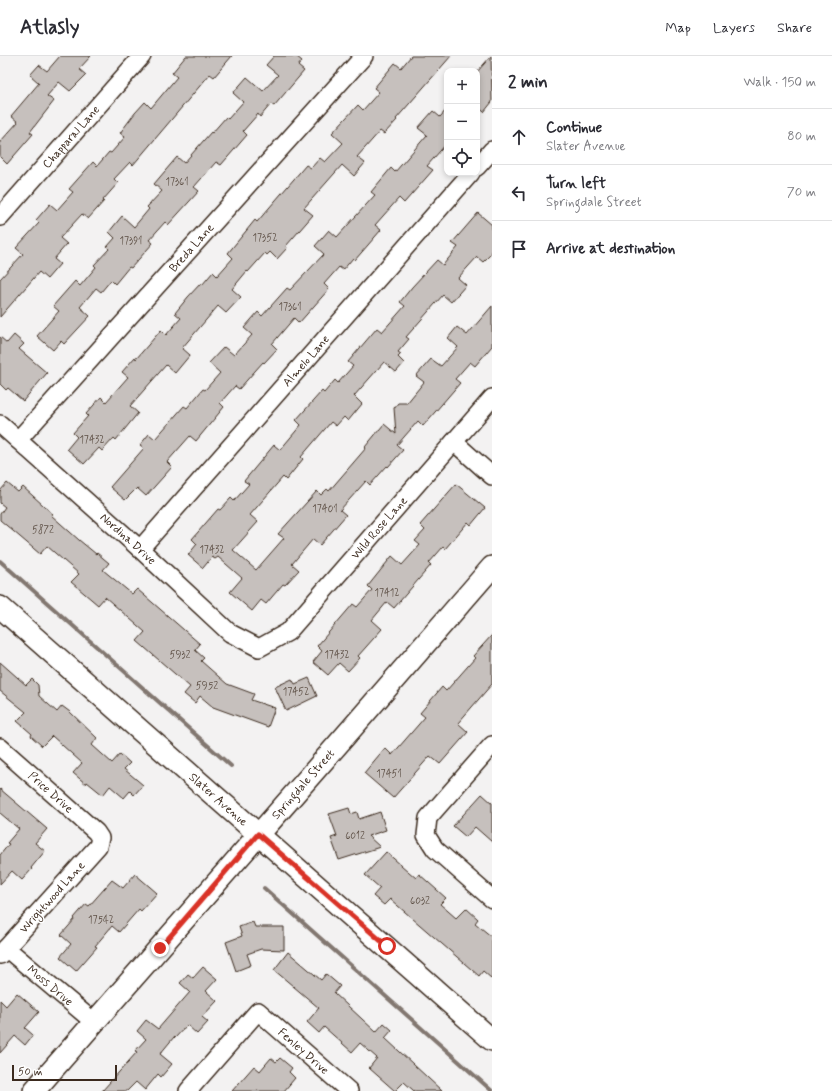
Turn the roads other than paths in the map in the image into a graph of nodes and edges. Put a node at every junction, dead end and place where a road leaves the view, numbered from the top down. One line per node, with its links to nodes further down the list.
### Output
1 (142, 56): 6 (street, Chapparal Lane)
2 (364, 56): 9 (street, Breda Lane)
3 (492, 150): 4 (street)
4 (480, 164)
5 (468, 176): 12 (street, Almelo Lane)
6 (0, 217)
7 (492, 398): 10 (street, Wild Rose Lane)
8 (0, 424): 9 (street, Nordina Drive)
9 (18, 440): 12 (street, Nordina Drive)
10 (454, 442): 11 (street); 15 (street, Wild Rose Lane)
11 (492, 476)
12 (140, 549): 15 (street, Nordina Drive)
13 (492, 567): 18 (street, Springdale Street)
14 (0, 606): 18 (street, Slater Avenue)
15 (259, 648)
16 (492, 744): 20 (street)
17 (0, 747): 19 (street, Price Drive)
18 (258, 834): 22 (street, Springdale Street); 23 (street, Slater Avenue)
19 (100, 838): 21 (street, Wrightwood Lane)
20 (492, 899)
21 (3, 951): 22 (street, Moss Drive)
22 (94, 1022): 24 (street, Springdale Street)
23 (492, 1040)
24 (34, 1091)
25 (188, 1091): 26 (street, Fenley Drive)
26 (349, 1091)

